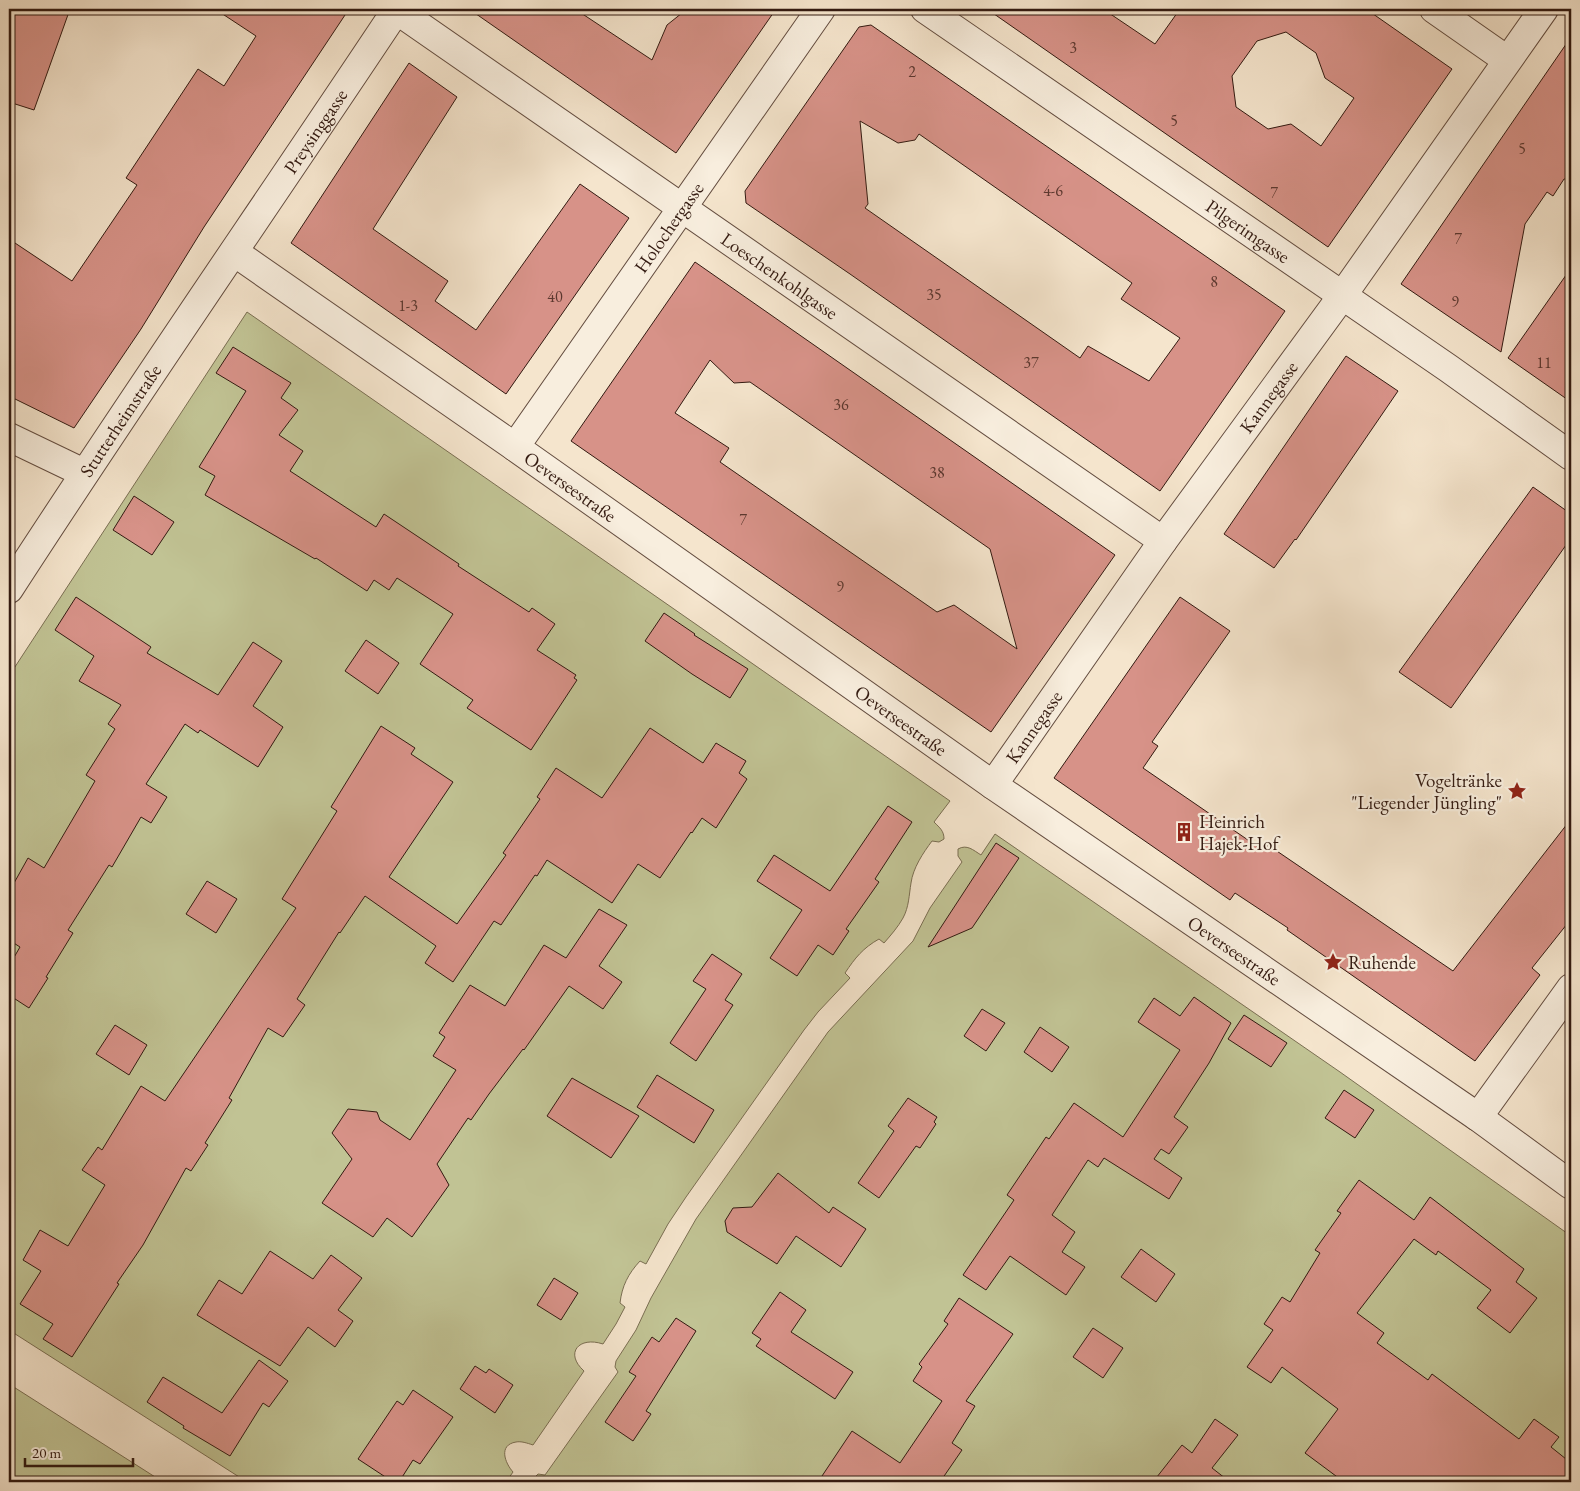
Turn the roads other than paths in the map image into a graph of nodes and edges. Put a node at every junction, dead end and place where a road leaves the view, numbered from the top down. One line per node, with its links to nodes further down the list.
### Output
1 (396, 9): 7 (street, Loeschenkohlgasse); 8 (street, Preysinggasse)
2 (821, 9): 7 (street, Holochergasse)
3 (925, 9): 9 (street, Pilgerimgasse)
4 (1434, 9): 6 (street)
5 (1544, 9): 6 (street, Kannegasse)
6 (1508, 60): 9 (street, Kannegasse)
7 (682, 208): 11 (street, Holochergasse); 14 (street, Loeschenkohlgasse)
8 (234, 252): 11 (street, Oeverseestraße); 13 (street, Stutterheimstraße)
9 (1342, 296): 12 (street, Pilgerimgasse); 14 (street, Kannegasse)
10 (9, 437): 13 (street)
11 (515, 447): 16 (street, Oeverseestraße)
12 (1571, 456)
13 (84, 473): 15 (street, Stutterheimstraße)
14 (1162, 541): 16 (street, Kannegasse)
15 (9, 589)
16 (993, 785): 18 (street, Oeverseestraße)
17 (1571, 988): 18 (street)
18 (1478, 1117): 19 (street, Oeverseestraße)
19 (1571, 1185)

